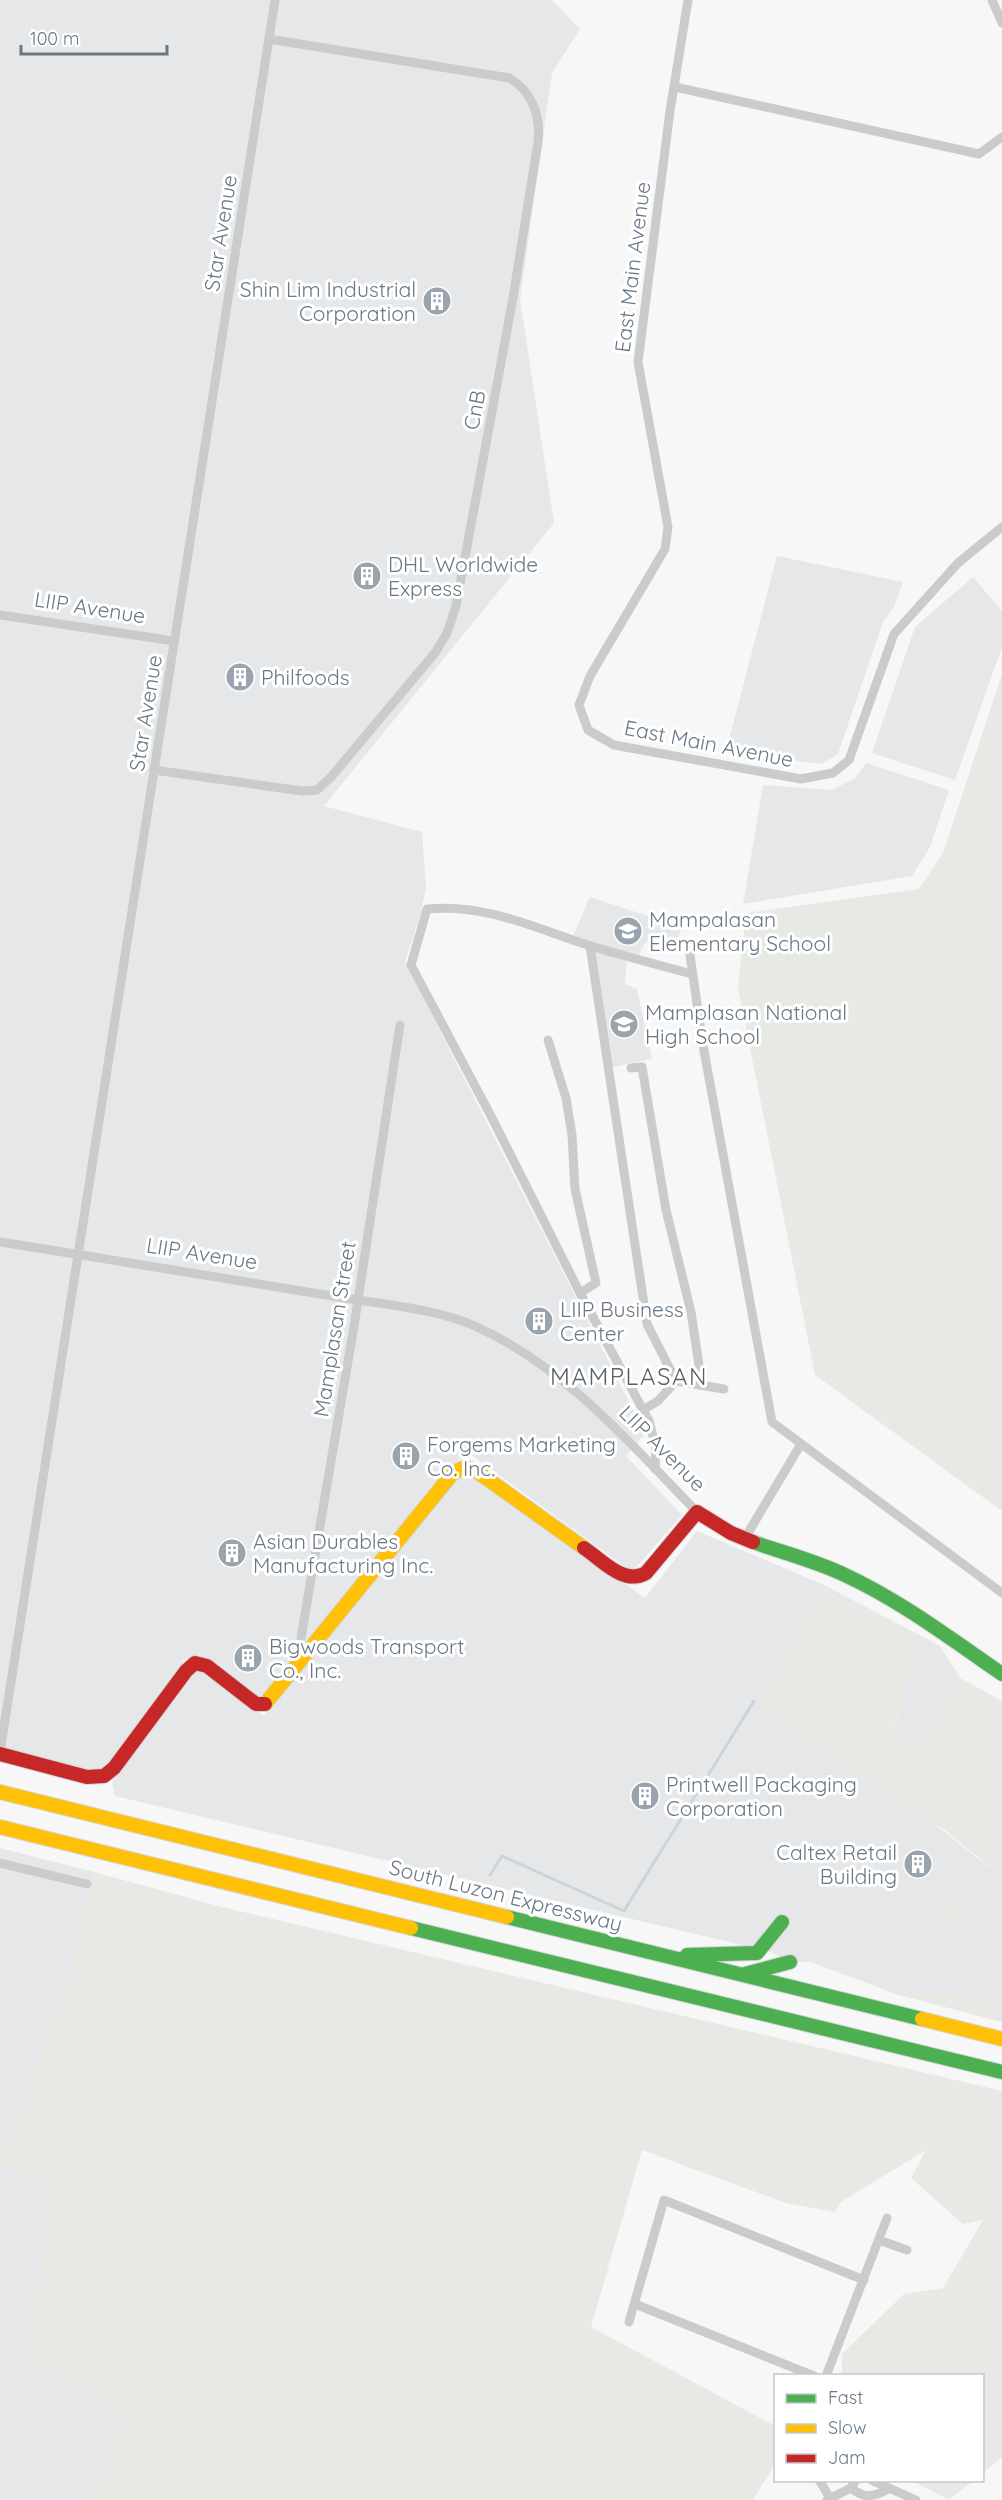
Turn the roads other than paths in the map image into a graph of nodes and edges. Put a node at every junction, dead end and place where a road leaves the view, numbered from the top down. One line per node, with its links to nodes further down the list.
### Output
1 (275, 0): 5 (street, Star Avenue)
2 (688, 0): 6 (street, East Main Avenue)
3 (992, 0): 4 (street)
4 (1002, 23)
5 (269, 39): 10 (street, Star Avenue); 11 (street, CnB)
6 (675, 87): 7 (street); 8 (street, East Main Avenue)
7 (1002, 137)
8 (1002, 527)
9 (0, 615): 10 (street, LIIP Avenue)
10 (174, 641): 11 (street, Star Avenue)
11 (154, 770): 19 (street, Star Avenue)
12 (590, 946): 14 (street); 20 (street); 22 (street)
13 (690, 955): 14 (street)
14 (692, 974): 26 (street)
15 (400, 1025): 21 (street, Mamplasan Street)
16 (548, 1040): 20 (street)
17 (632, 1068): 23 (street)
18 (0, 1242): 19 (street, LIIP Avenue)
19 (79, 1255): 21 (street, LIIP Avenue); 33 (street, Star Avenue)
20 (580, 1293): 25 (street)
21 (358, 1301): 27 (street, LIIP Avenue); 31 (street, Mamplasan Street)
22 (676, 1381): 23 (street); 25 (street)
23 (702, 1384): 24 (street)
24 (724, 1389)
25 (643, 1410): 27 (street)
26 (801, 1444): 29 (street); 30 (street)
27 (655, 1469): 28 (street, LIIP Avenue)
28 (697, 1512): 29 (main road, LIIP Avenue); 33 (main road)
29 (745, 1538): 32 (main road, LIIP Avenue)
30 (1002, 1593)
31 (300, 1638)
32 (1002, 1674)
33 (0, 1753)
34 (0, 1792): 39 (main road, South Luzon Expressway)
35 (0, 1827): 43 (main road)
36 (0, 1863): 37 (street)
37 (87, 1884)
38 (782, 1922): 39 (main road)
39 (663, 1956): 41 (main road, South Luzon Expressway)
40 (790, 1962): 41 (main road)
41 (741, 1974): 42 (main road, South Luzon Expressway)
42 (1002, 2039)
43 (1002, 2072)
44 (887, 2218): 45 (street)
45 (879, 2240): 46 (street); 47 (street)
46 (907, 2250)
47 (864, 2280): 48 (street); 51 (street)
48 (635, 2304): 49 (street); 50 (street)
49 (629, 2322)
50 (809, 2374)
51 (827, 2374)
52 (820, 2482): 56 (street)
53 (873, 2482): 55 (street)
54 (854, 2484): 55 (street); 56 (street)
55 (888, 2489): 57 (street)
56 (829, 2499)
57 (916, 2500)

